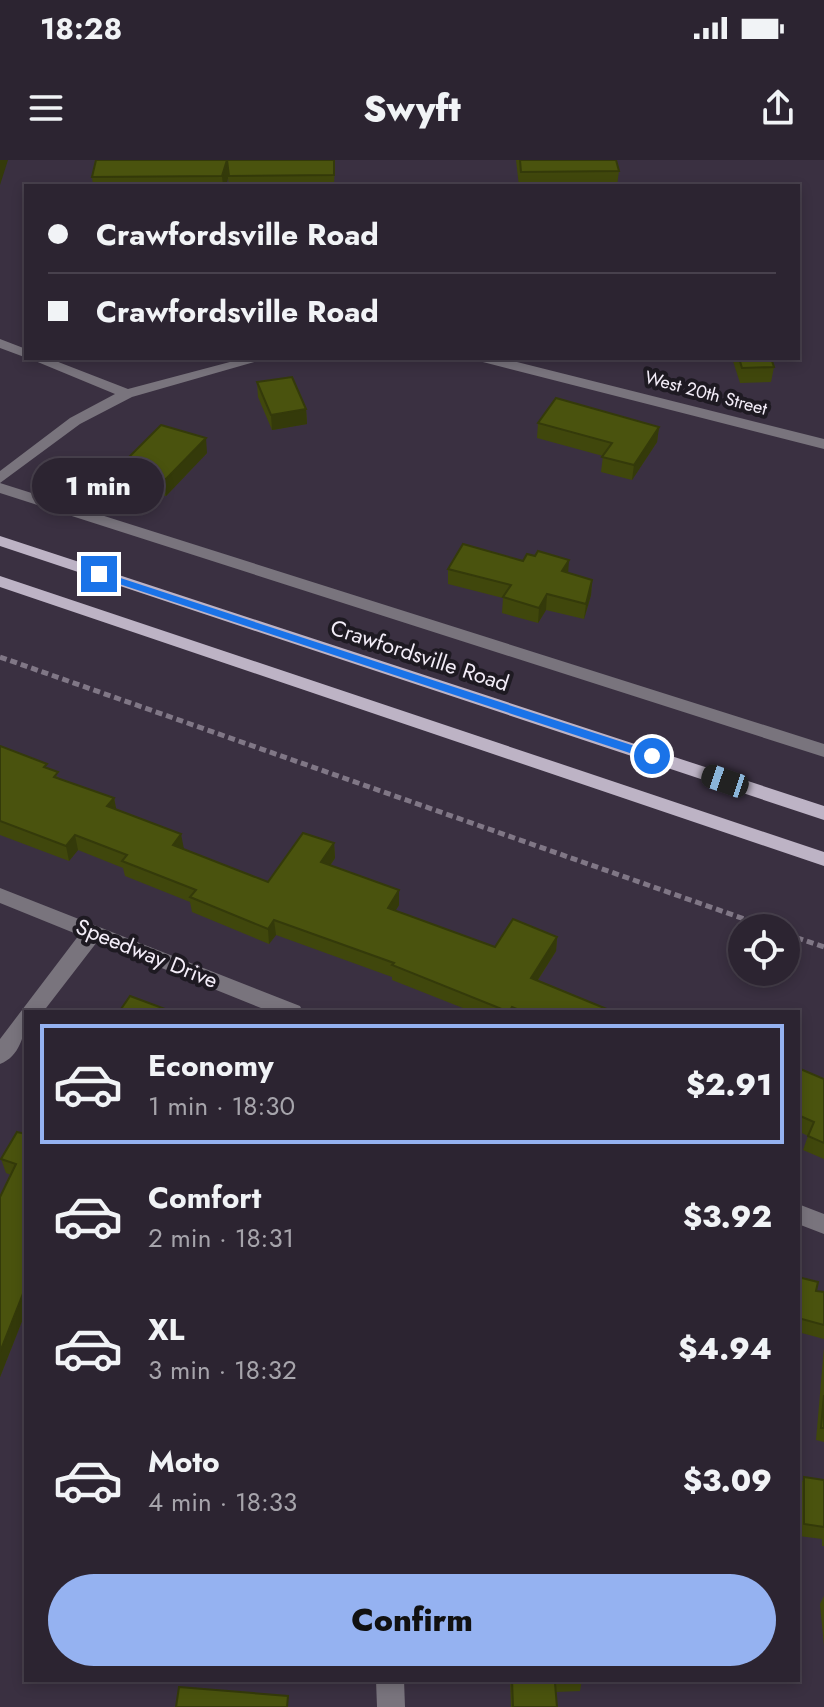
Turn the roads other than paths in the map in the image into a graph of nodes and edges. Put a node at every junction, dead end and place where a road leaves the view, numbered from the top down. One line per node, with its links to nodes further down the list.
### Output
1 (0, 343): 2 (street)
2 (24, 353)
3 (40, 360): 6 (street)
4 (254, 360): 6 (street)
5 (492, 360): 7 (street, West 20th Street)
6 (127, 394): 8 (street)
7 (824, 444)
8 (0, 478)
9 (0, 488): 12 (street, Crawfordsville Road)
10 (0, 541): 13 (main road, Crawfordsville Road)
11 (0, 581): 14 (main road)
12 (824, 751)
13 (824, 813)
14 (824, 859)
15 (0, 895): 16 (street, Speedway Drive)
16 (93, 932): 17 (street); 18 (street, Speedway Drive)
17 (33, 1010)
18 (288, 1010)
19 (24, 1022): 20 (street)
20 (0, 1055)
21 (800, 1215): 22 (street)
22 (824, 1224)
23 (390, 1682): 24 (street)
24 (391, 1707)

